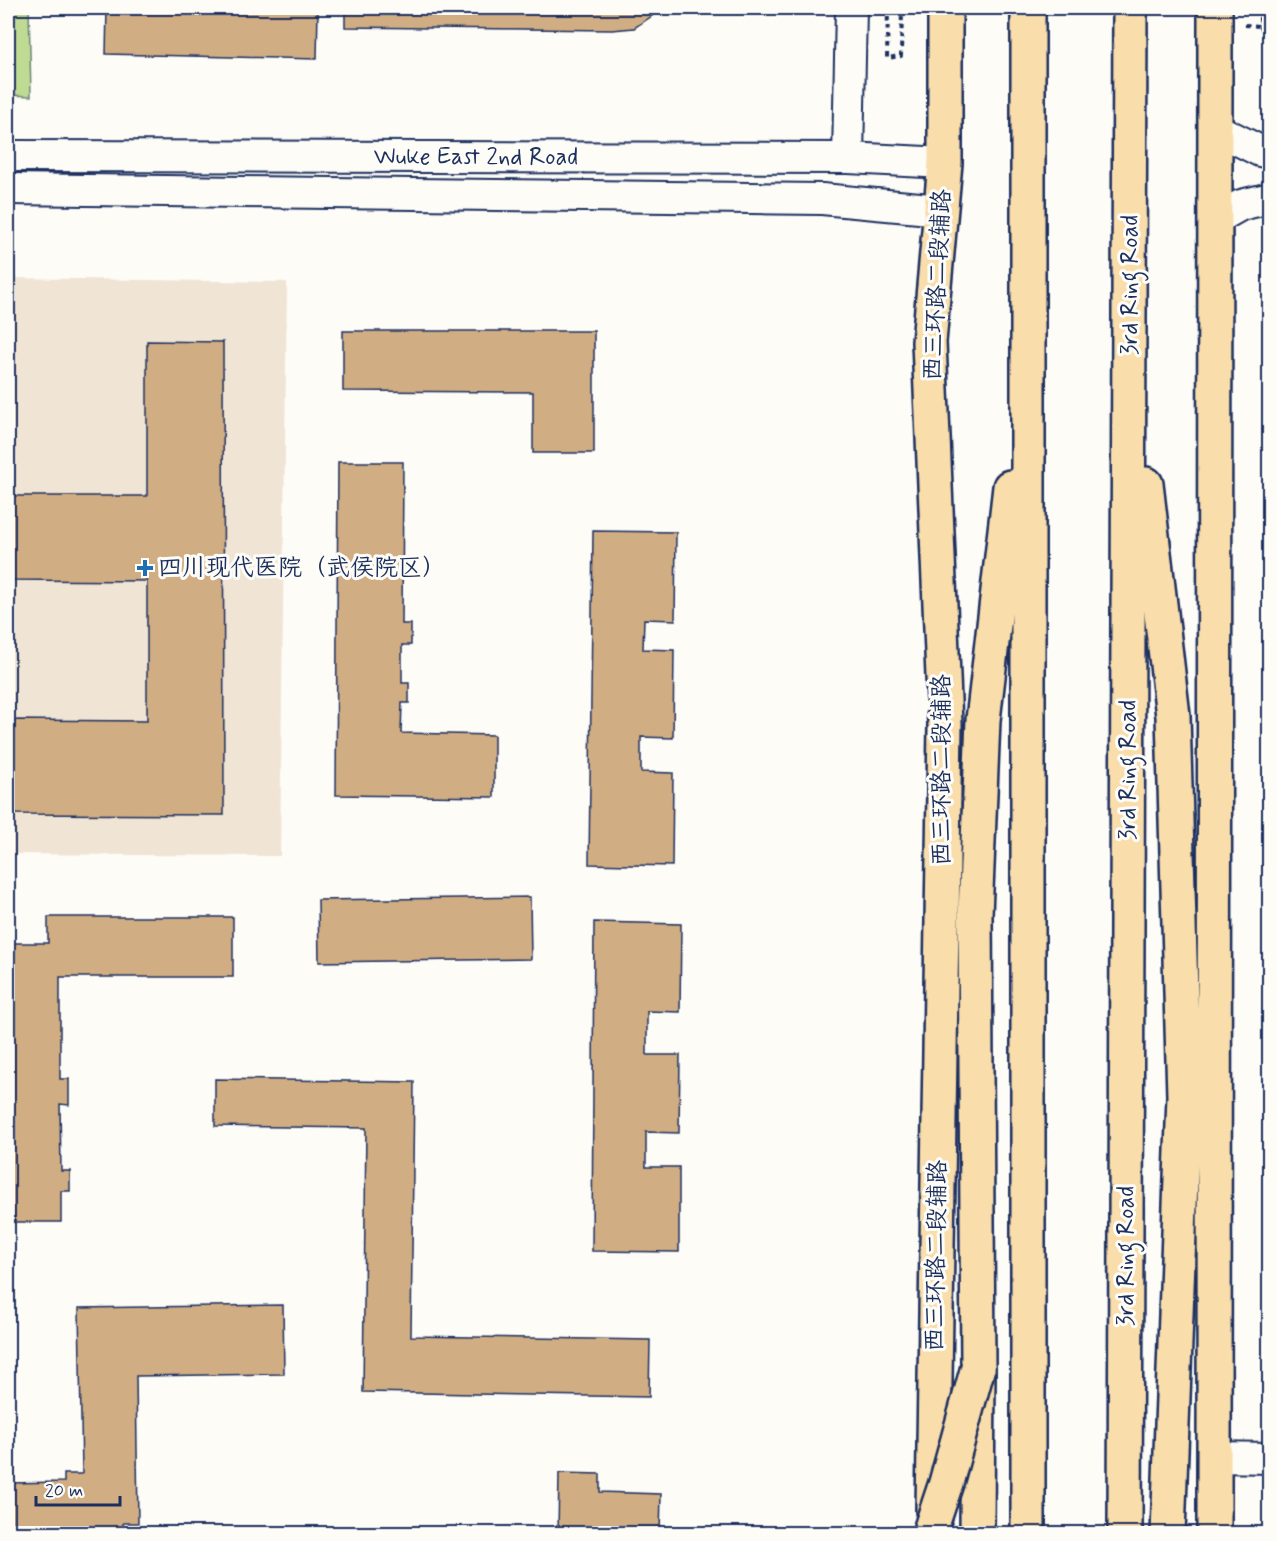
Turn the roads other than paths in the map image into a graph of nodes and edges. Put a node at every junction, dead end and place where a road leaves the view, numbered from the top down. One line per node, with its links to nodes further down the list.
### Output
1 (851, 8): 9 (street)
2 (945, 8): 10 (main road, 西三环路二段辅路)
3 (1028, 8): 15 (main road)
4 (1130, 8): 16 (main road, 3rd Ring Road)
5 (1215, 8): 6 (main road)
6 (1216, 129): 7 (street); 14 (main road)
7 (1269, 153)
8 (8, 156): 9 (street, Wuke East 2nd Road)
9 (848, 158): 10 (street, Wuke East 2nd Road)
10 (945, 163): 13 (main road, 西三环路二段辅路)
11 (8, 189): 13 (street, Wuke East 2nd Road)
12 (1269, 198): 14 (street)
13 (941, 210): 21 (main road, 西三环路二段辅路)
14 (1216, 219): 18 (main road)
15 (1028, 336): 17 (main road); 23 (main road)
16 (1129, 337): 20 (main road); 24 (main road, 3rd Ring Road)
17 (978, 1367): 21 (main road, bridge); 22 (main road, bridge)
18 (1215, 1457): 19 (street); 27 (main road)
19 (1269, 1458)
20 (1168, 1500): 25 (main road); 26 (main road)
21 (931, 1533)
22 (977, 1533)
23 (1028, 1533)
24 (1125, 1533)
25 (1168, 1533)
26 (1179, 1533)
27 (1214, 1533)

